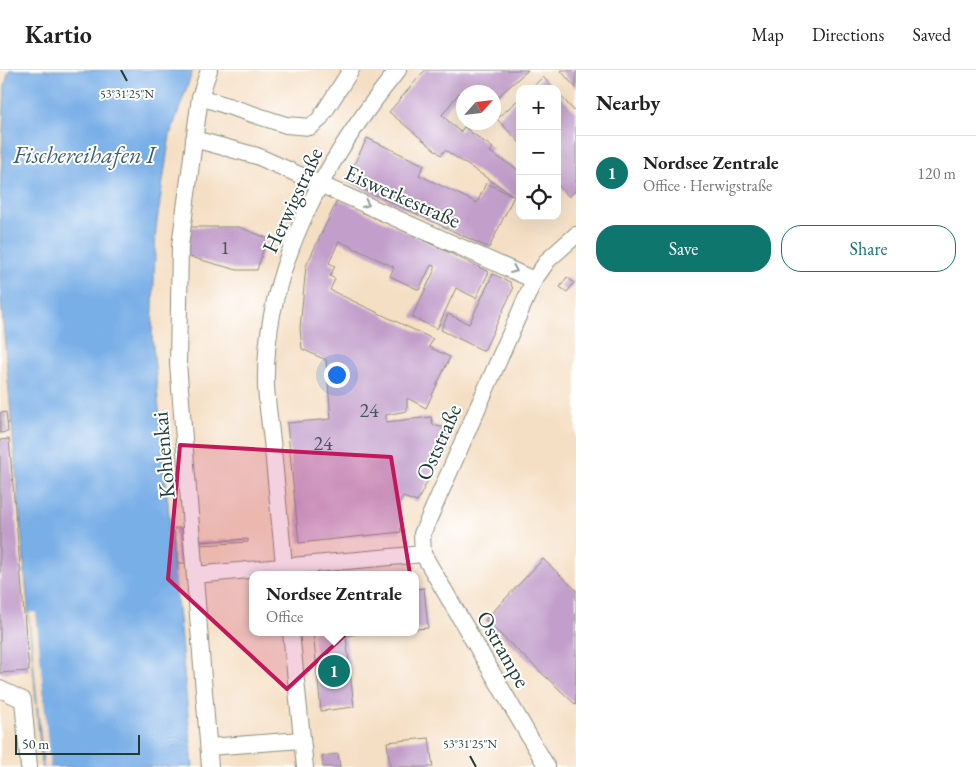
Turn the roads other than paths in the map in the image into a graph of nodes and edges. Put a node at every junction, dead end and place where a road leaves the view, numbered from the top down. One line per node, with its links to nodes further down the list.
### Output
1 (209, 70): 4 (street, Kohlenkai)
2 (351, 70): 4 (street)
3 (398, 70): 6 (street, Herwigstraße)
4 (200, 97): 5 (street, Kohlenkai)
5 (194, 139): 6 (street, Eiswerkestraße); 12 (street, Kohlenkai)
6 (321, 184): 8 (street, Eiswerkestraße, one-way to 8); 10 (street, Herwigstraße)
7 (576, 235): 8 (street, Oststraße)
8 (534, 280): 9 (street, Oststraße)
9 (423, 554): 10 (street); 20 (street, Ostrampe)
10 (285, 571)
11 (249, 573): 12 (street)
12 (195, 575): 16 (street, Kohlenkai)
13 (291, 636): 15 (street)
14 (0, 690): 17 (street)
15 (302, 740): 16 (street); 19 (street)
16 (209, 747): 18 (street, Kohlenkai)
17 (29, 767)
18 (210, 767)
19 (305, 767)
20 (547, 767)

